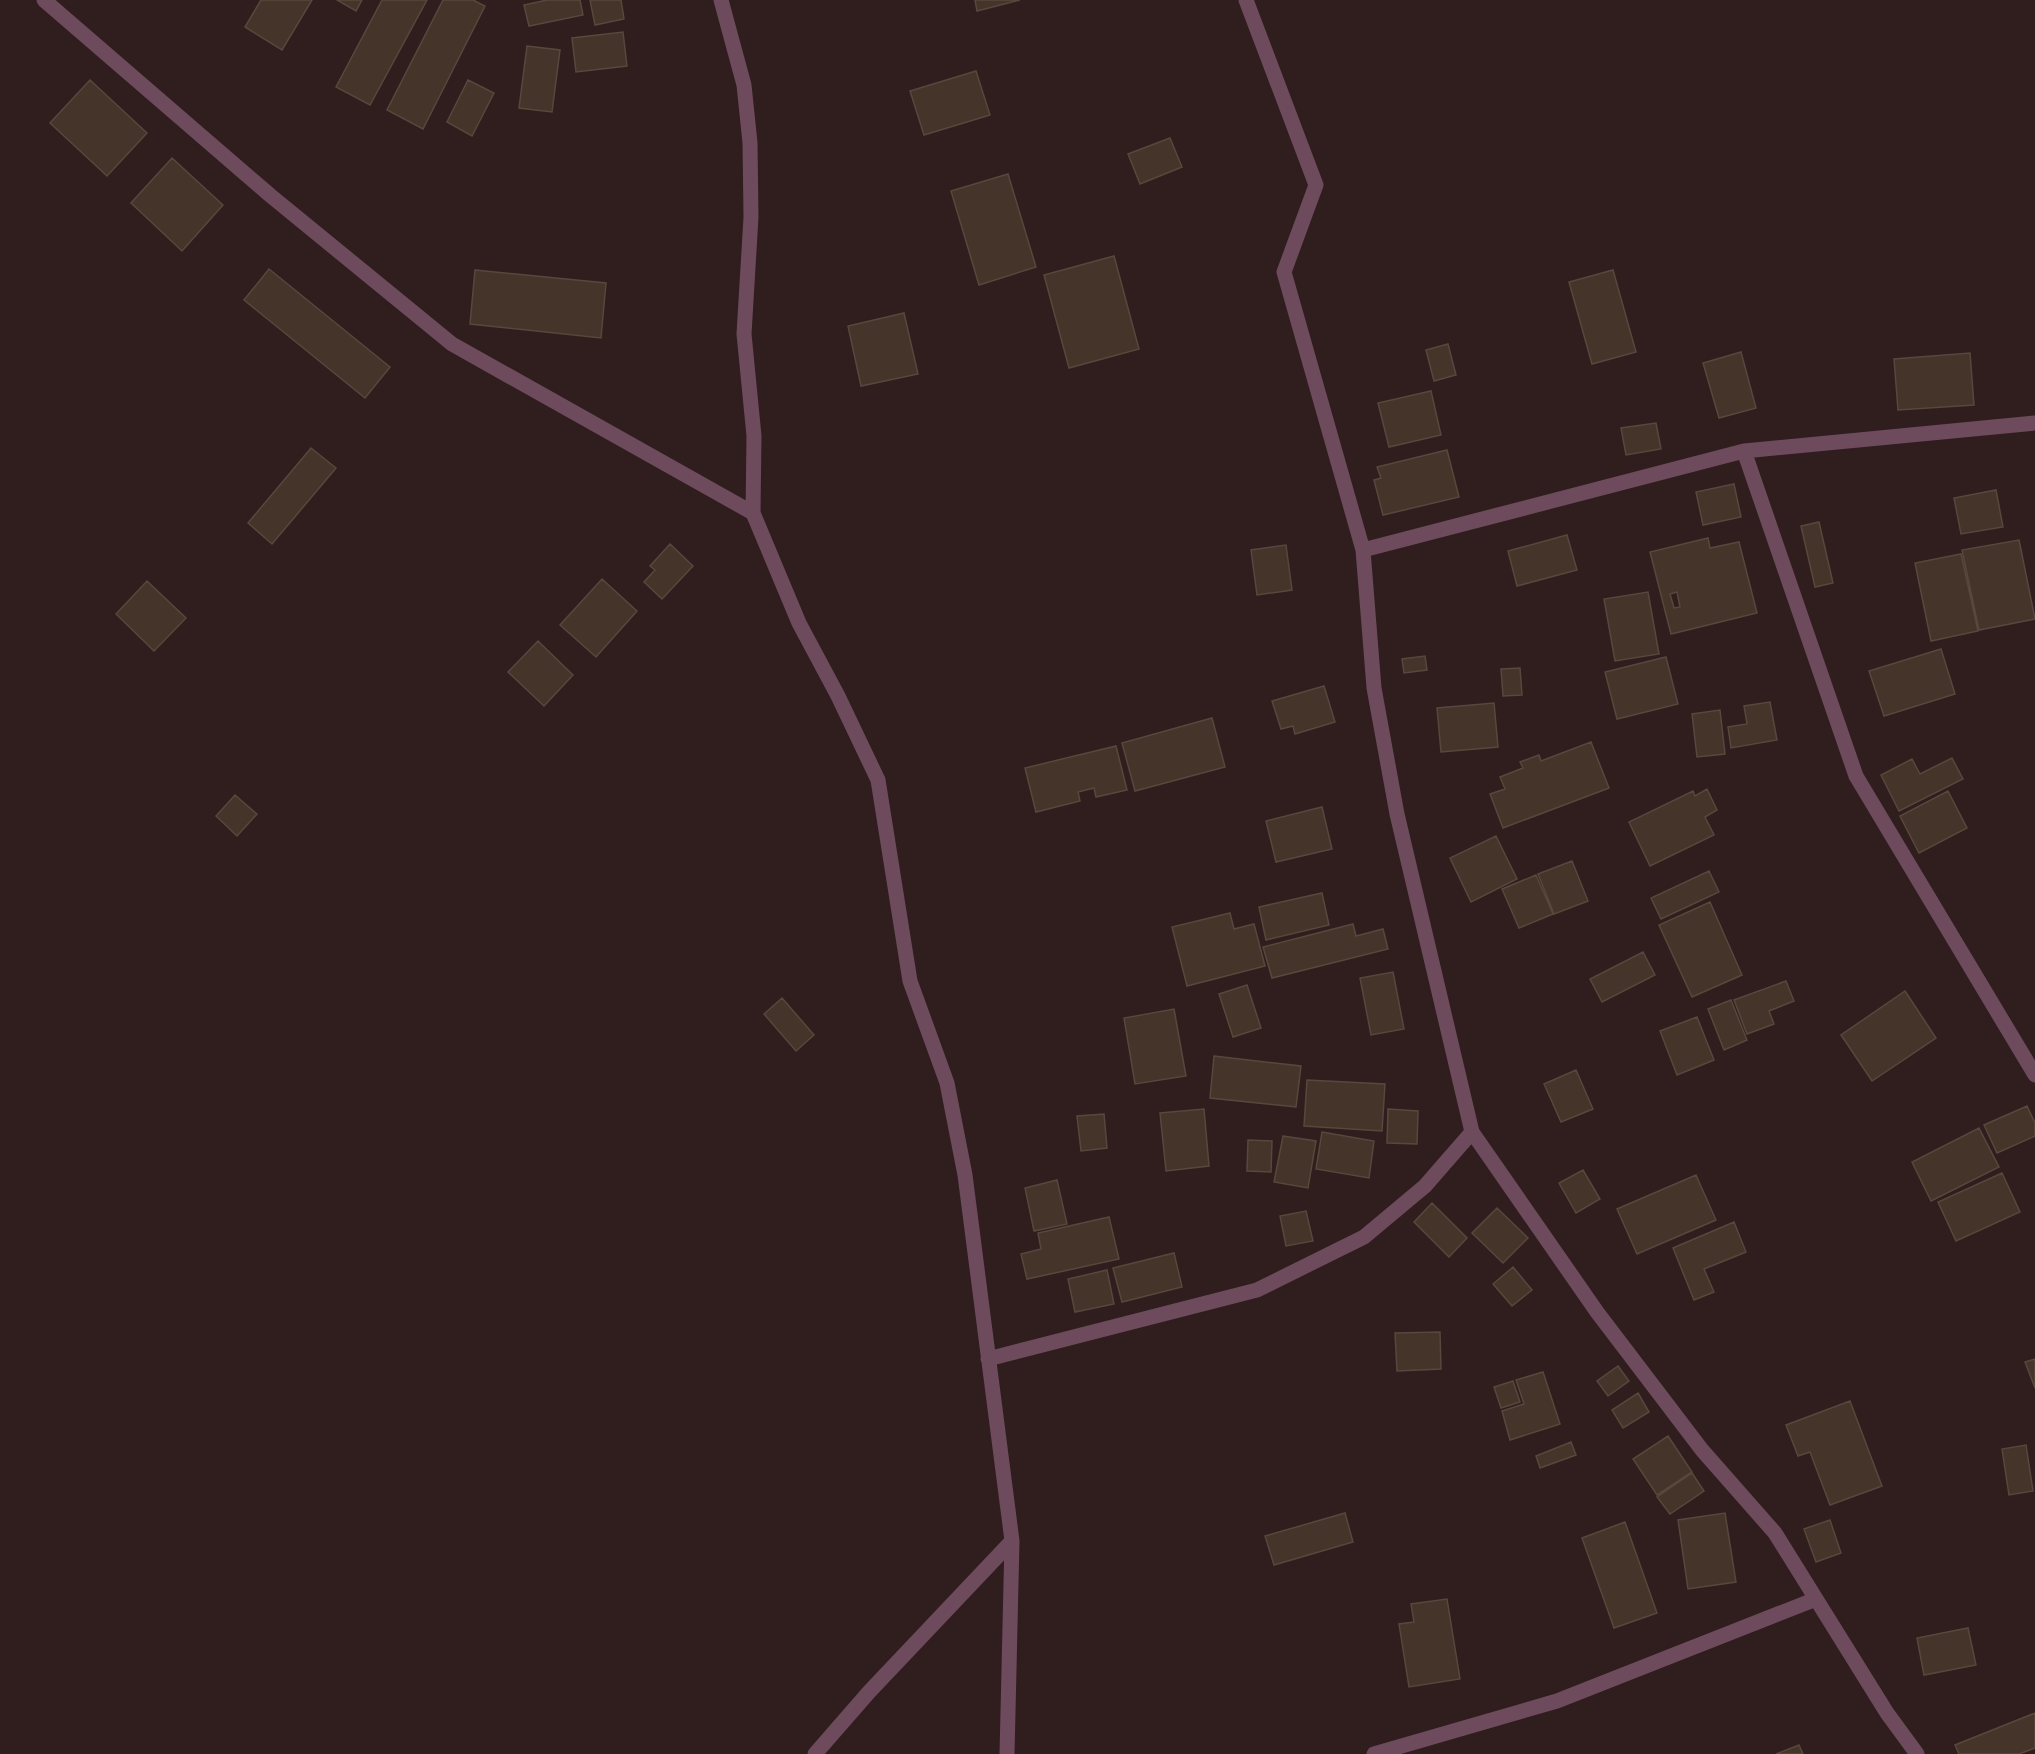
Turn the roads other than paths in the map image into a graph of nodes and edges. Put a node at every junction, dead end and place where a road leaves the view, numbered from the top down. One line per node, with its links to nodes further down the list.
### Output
1 (44, 0): 6 (street)
2 (721, 0): 6 (street)
3 (1246, 0): 7 (street)
4 (2035, 423): 5 (street)
5 (1744, 451): 7 (street); 8 (street)
6 (753, 513): 10 (street)
7 (1363, 550): 9 (street)
8 (2035, 1075)
9 (1472, 1132): 10 (street); 12 (street)
10 (988, 1359): 11 (street)
11 (1012, 1541): 13 (street); 14 (street)
12 (1816, 1599): 15 (street); 16 (street)
13 (815, 1754)
14 (1007, 1754)
15 (1374, 1754)
16 (1917, 1754)

